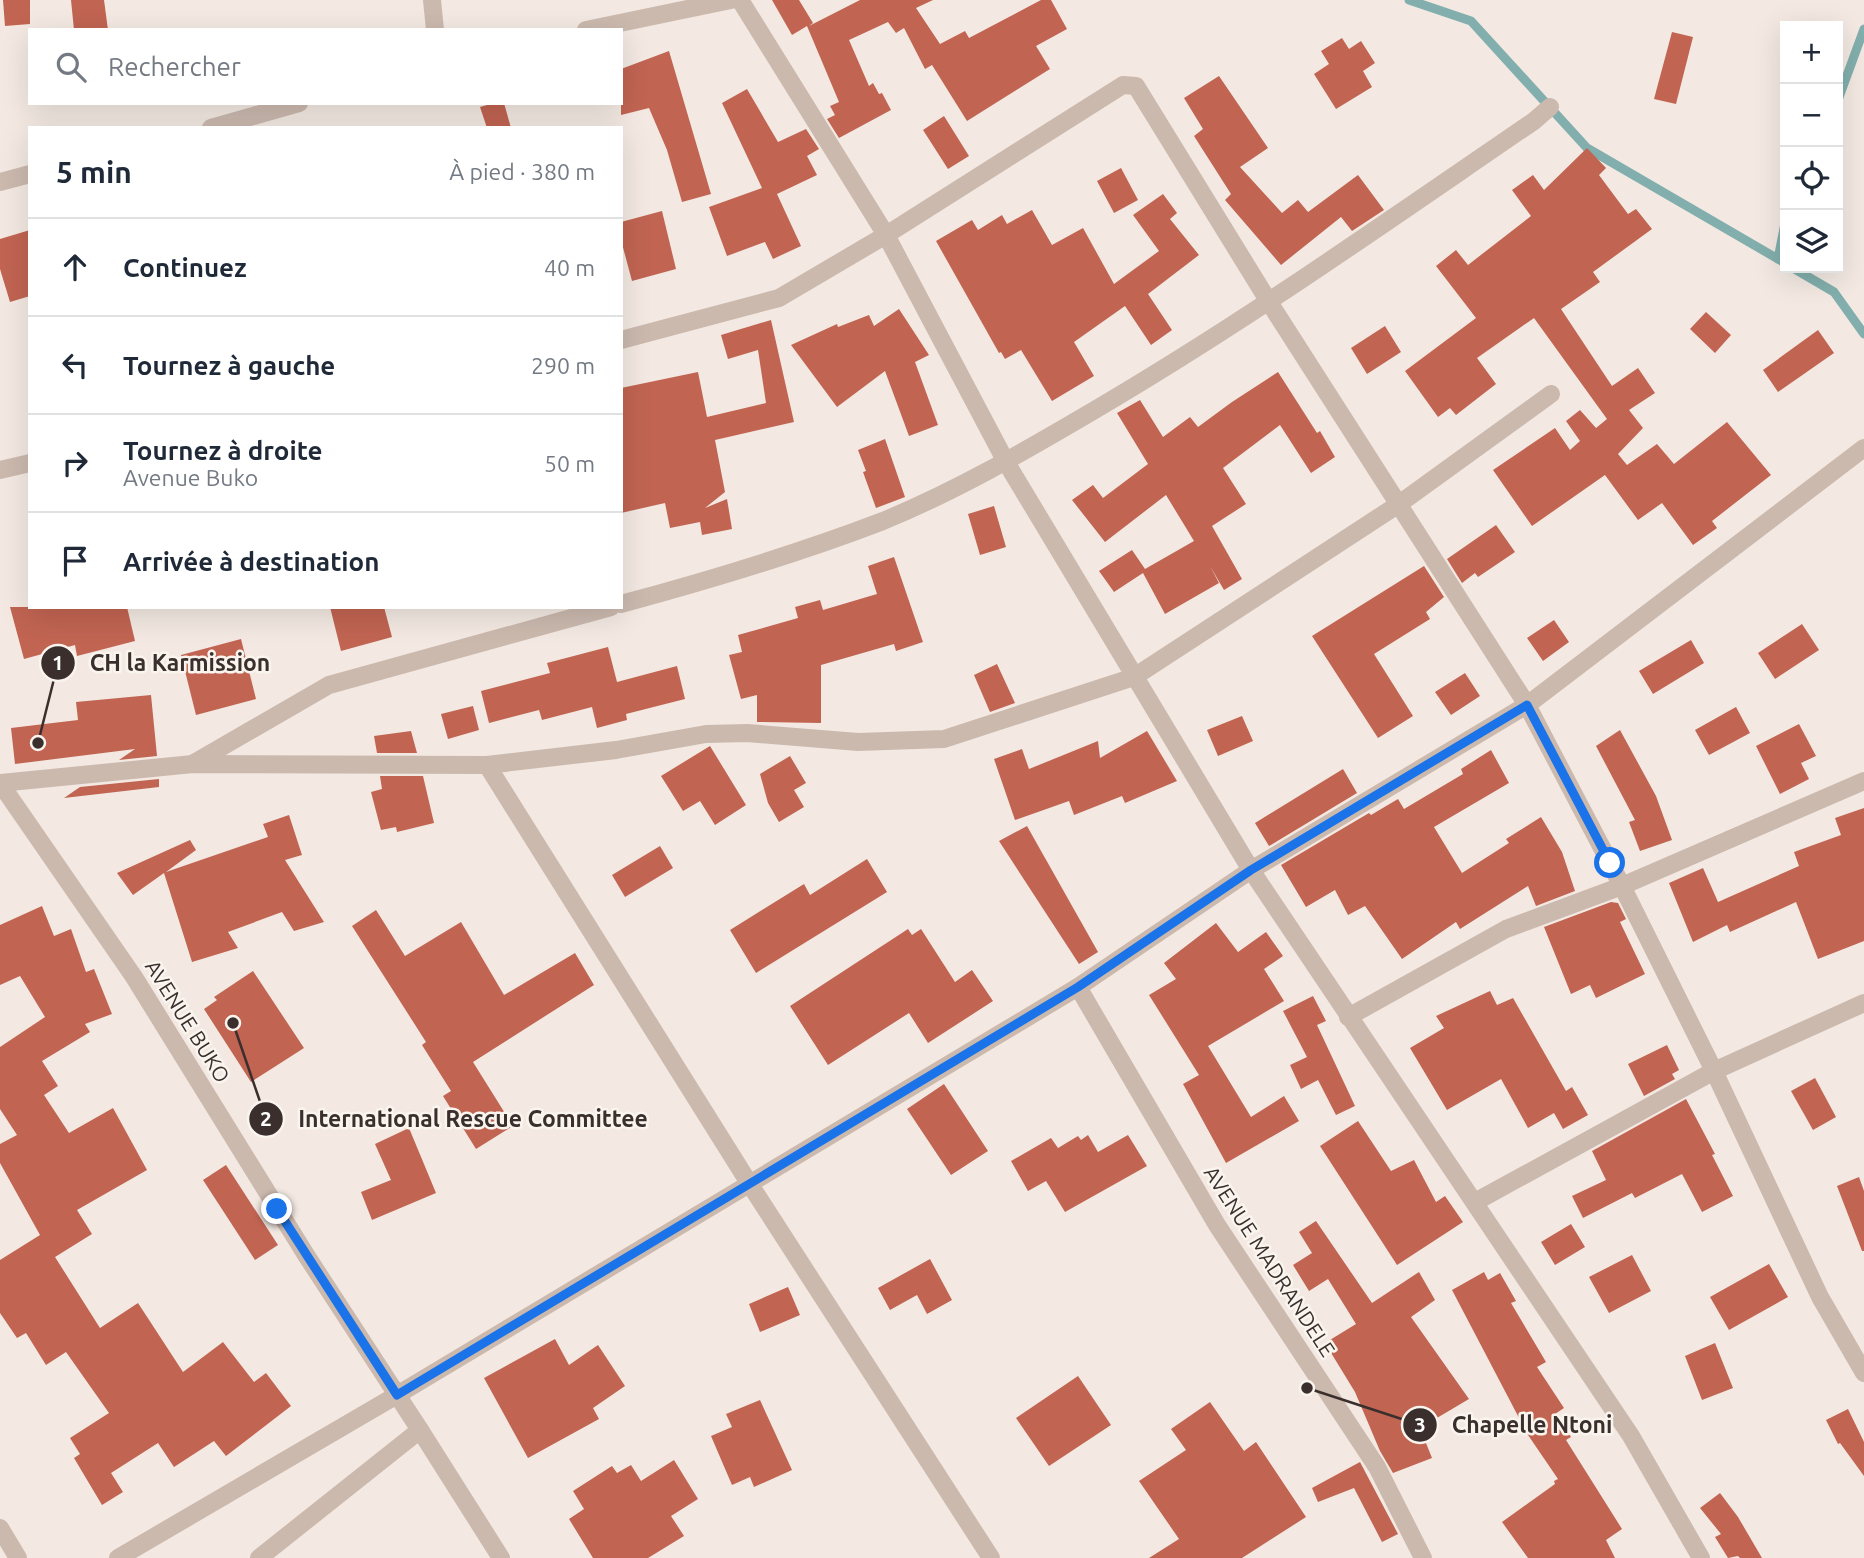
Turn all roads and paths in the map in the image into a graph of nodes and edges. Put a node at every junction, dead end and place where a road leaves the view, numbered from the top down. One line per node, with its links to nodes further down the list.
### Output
1 (432, 0): 5 (street)
2 (731, 0): 4 (street)
3 (740, 0): 12 (street)
4 (646, 8): 6 (street)
5 (435, 28)
6 (591, 28)
7 (292, 105): 9 (street)
8 (1550, 107): 13 (street)
9 (218, 126)
10 (28, 175): 11 (street)
11 (0, 182)
12 (886, 235): 13 (street); 14 (street); 17 (street)
13 (1269, 302): 17 (street); 20 (street)
14 (623, 339)
15 (1551, 394): 20 (street)
16 (1864, 448): 24 (street)
17 (1006, 462): 21 (street); 23 (street)
18 (28, 463): 19 (street)
19 (0, 470)
20 (1399, 504): 23 (street); 24 (street)
21 (623, 603)
22 (604, 609): 25 (street)
23 (1135, 677): 26 (street); 29 (street)
24 (1527, 705): 29 (street); 30 (street)
25 (192, 764): 26 (street); 28 (street)
26 (486, 765): 35 (street)
27 (1864, 781): 30 (street)
28 (0, 783): 38 (street, AVENUE BUKO)
29 (1251, 870): 31 (street); 33 (street)
30 (1622, 886): 33 (street); 34 (street)
31 (1078, 987): 35 (street); 46 (street, AVENUE MADRANDELE)
32 (1864, 1003): 34 (street)
33 (1348, 1017): 36 (street)
34 (1714, 1071): 36 (street); 37 (street)
35 (749, 1183): 38 (street); 45 (street)
36 (1475, 1202): 47 (street)
37 (1864, 1373)
38 (397, 1395): 39 (street, AVENUE BUKO); 42 (street)
39 (420, 1430): 43 (street); 44 (street, AVENUE BUKO)
40 (0, 1528): 41 (street)
41 (18, 1558)
42 (118, 1558)
43 (259, 1558)
44 (501, 1558)
45 (990, 1558)
46 (1423, 1558)
47 (1701, 1558)

